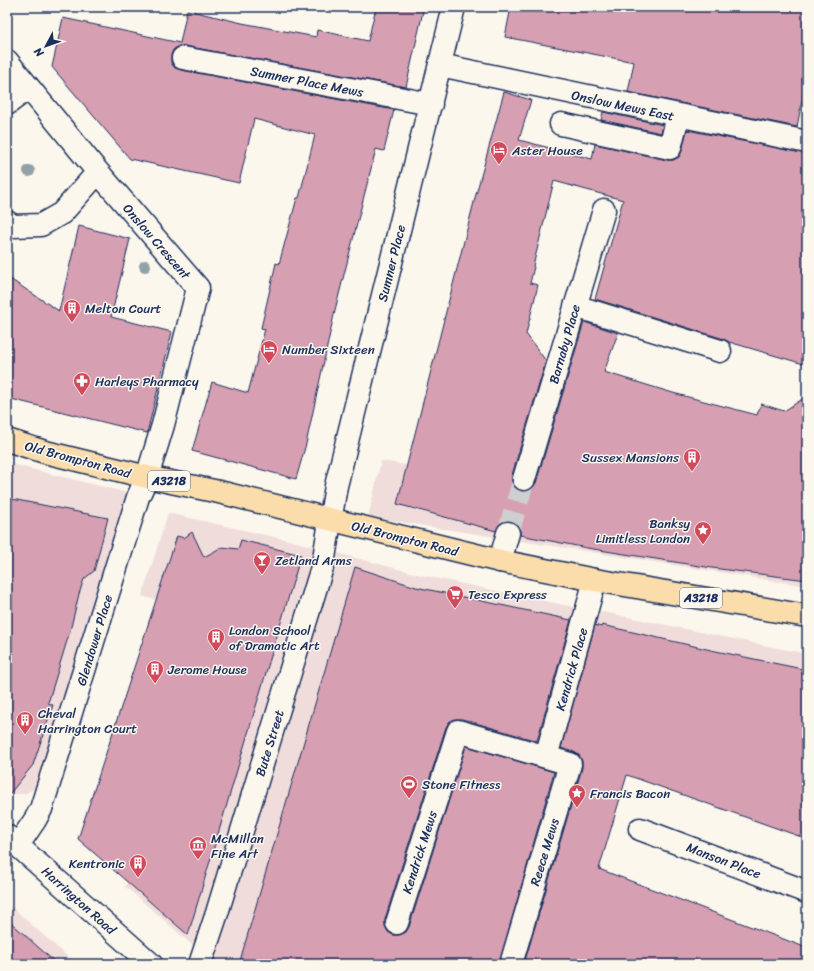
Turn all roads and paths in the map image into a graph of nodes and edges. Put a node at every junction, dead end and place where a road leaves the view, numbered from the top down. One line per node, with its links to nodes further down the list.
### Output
1 (454, 7): 4 (street, Sumner Place)
2 (183, 58): 7 (street, Sumner Place Mews)
3 (7, 61): 5 (street, Onslow Crescent)
4 (440, 65): 7 (street, Sumner Place); 8 (street, Onslow Mews East)
5 (28, 88): 6 (street); 11 (street, Onslow Crescent)
6 (7, 104)
7 (431, 104): 19 (street, Sumner Place)
8 (678, 116): 9 (street); 10 (street, Onslow Mews East)
9 (561, 124)
10 (807, 142)
11 (98, 172): 13 (street); 17 (street, Onslow Crescent)
12 (604, 210): 14 (street, Barnaby Place)
13 (7, 222)
14 (575, 306): 15 (street); 18 (street, Barnaby Place)
15 (720, 351)
16 (7, 440): 17 (main road, Old Brompton Road / A3218)
17 (147, 477): 19 (main road, Old Brompton Road / A3218); 26 (street, Glendower Place)
18 (524, 479)
19 (331, 520): 21 (main road, Old Brompton Road / A3218); 30 (street, Bute Street)
20 (508, 533): 21 (street)
21 (500, 561): 22 (main road, Old Brompton Road / A3218)
22 (596, 580): 23 (main road, Old Brompton Road / A3218); 24 (street, Kendrick Place)
23 (807, 616)
24 (546, 757): 28 (street, Kendrick Mews); 31 (street, Reece Mews)
25 (640, 829): 27 (street, Manson Place)
26 (12, 841): 29 (street, Harrington Road)
27 (807, 892)
28 (397, 923)
29 (151, 964)
30 (200, 964)
31 (511, 964)

